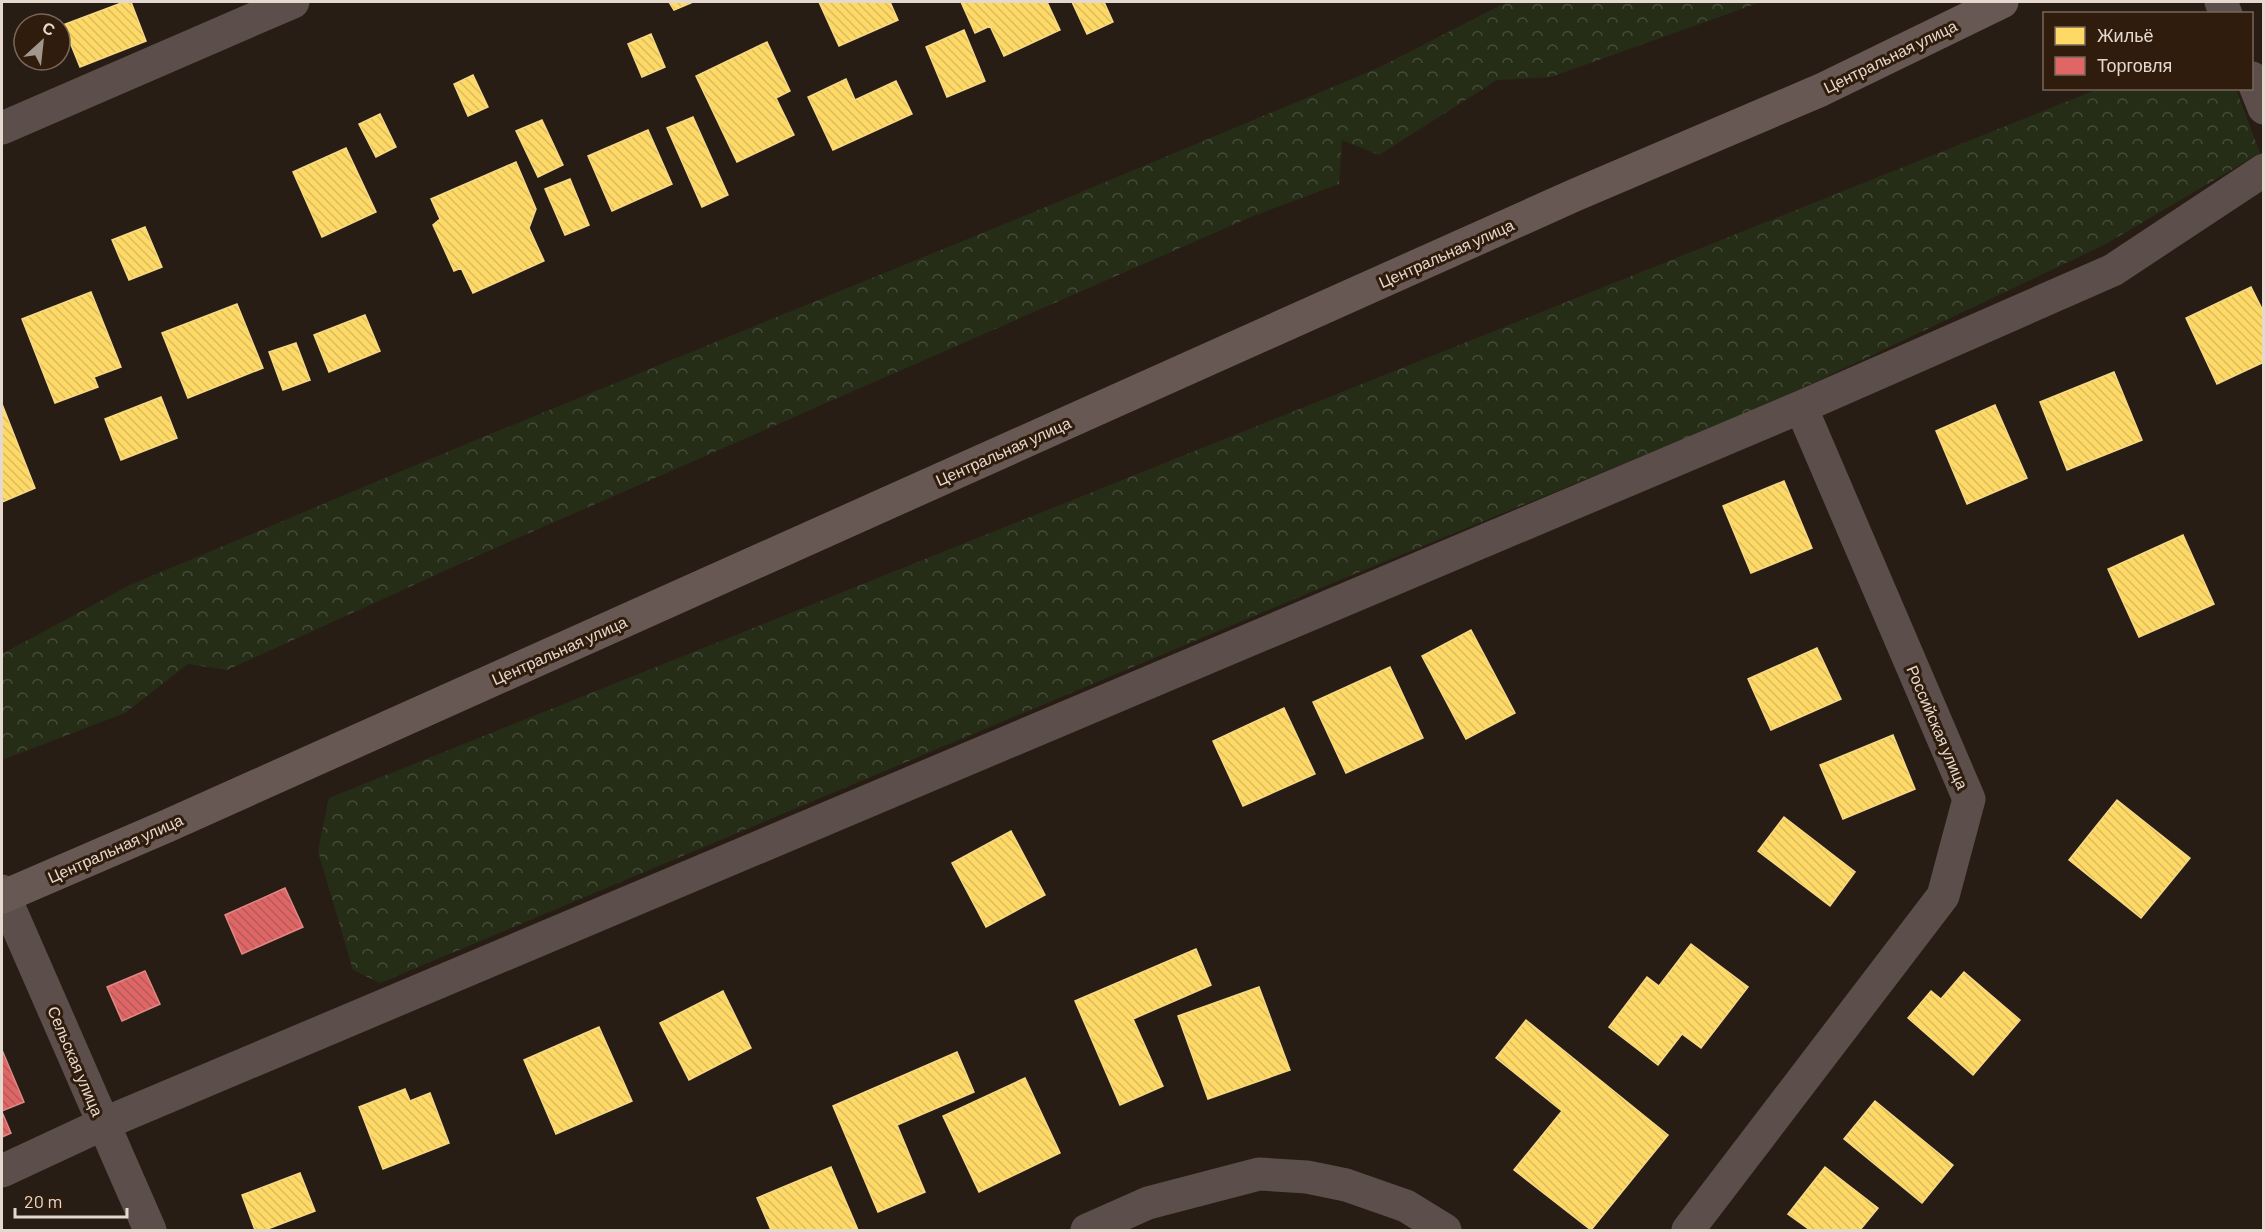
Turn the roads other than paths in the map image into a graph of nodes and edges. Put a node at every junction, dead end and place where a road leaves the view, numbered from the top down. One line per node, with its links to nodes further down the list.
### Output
1 (292, 2): 5 (street)
2 (2002, 2): 8 (street, Центральная улица)
3 (2253, 80): 4 (street)
4 (2264, 108)
5 (2, 128)
6 (2264, 170): 7 (street)
7 (1802, 407): 9 (street); 14 (street, Российская улица)
8 (3, 895): 9 (street, Сельская улица)
9 (103, 1124): 10 (street); 11 (street, Сельская улица)
10 (2, 1170)
11 (150, 1230)
12 (1087, 1230): 13 (street)
13 (1445, 1230)
14 (1688, 1230)

